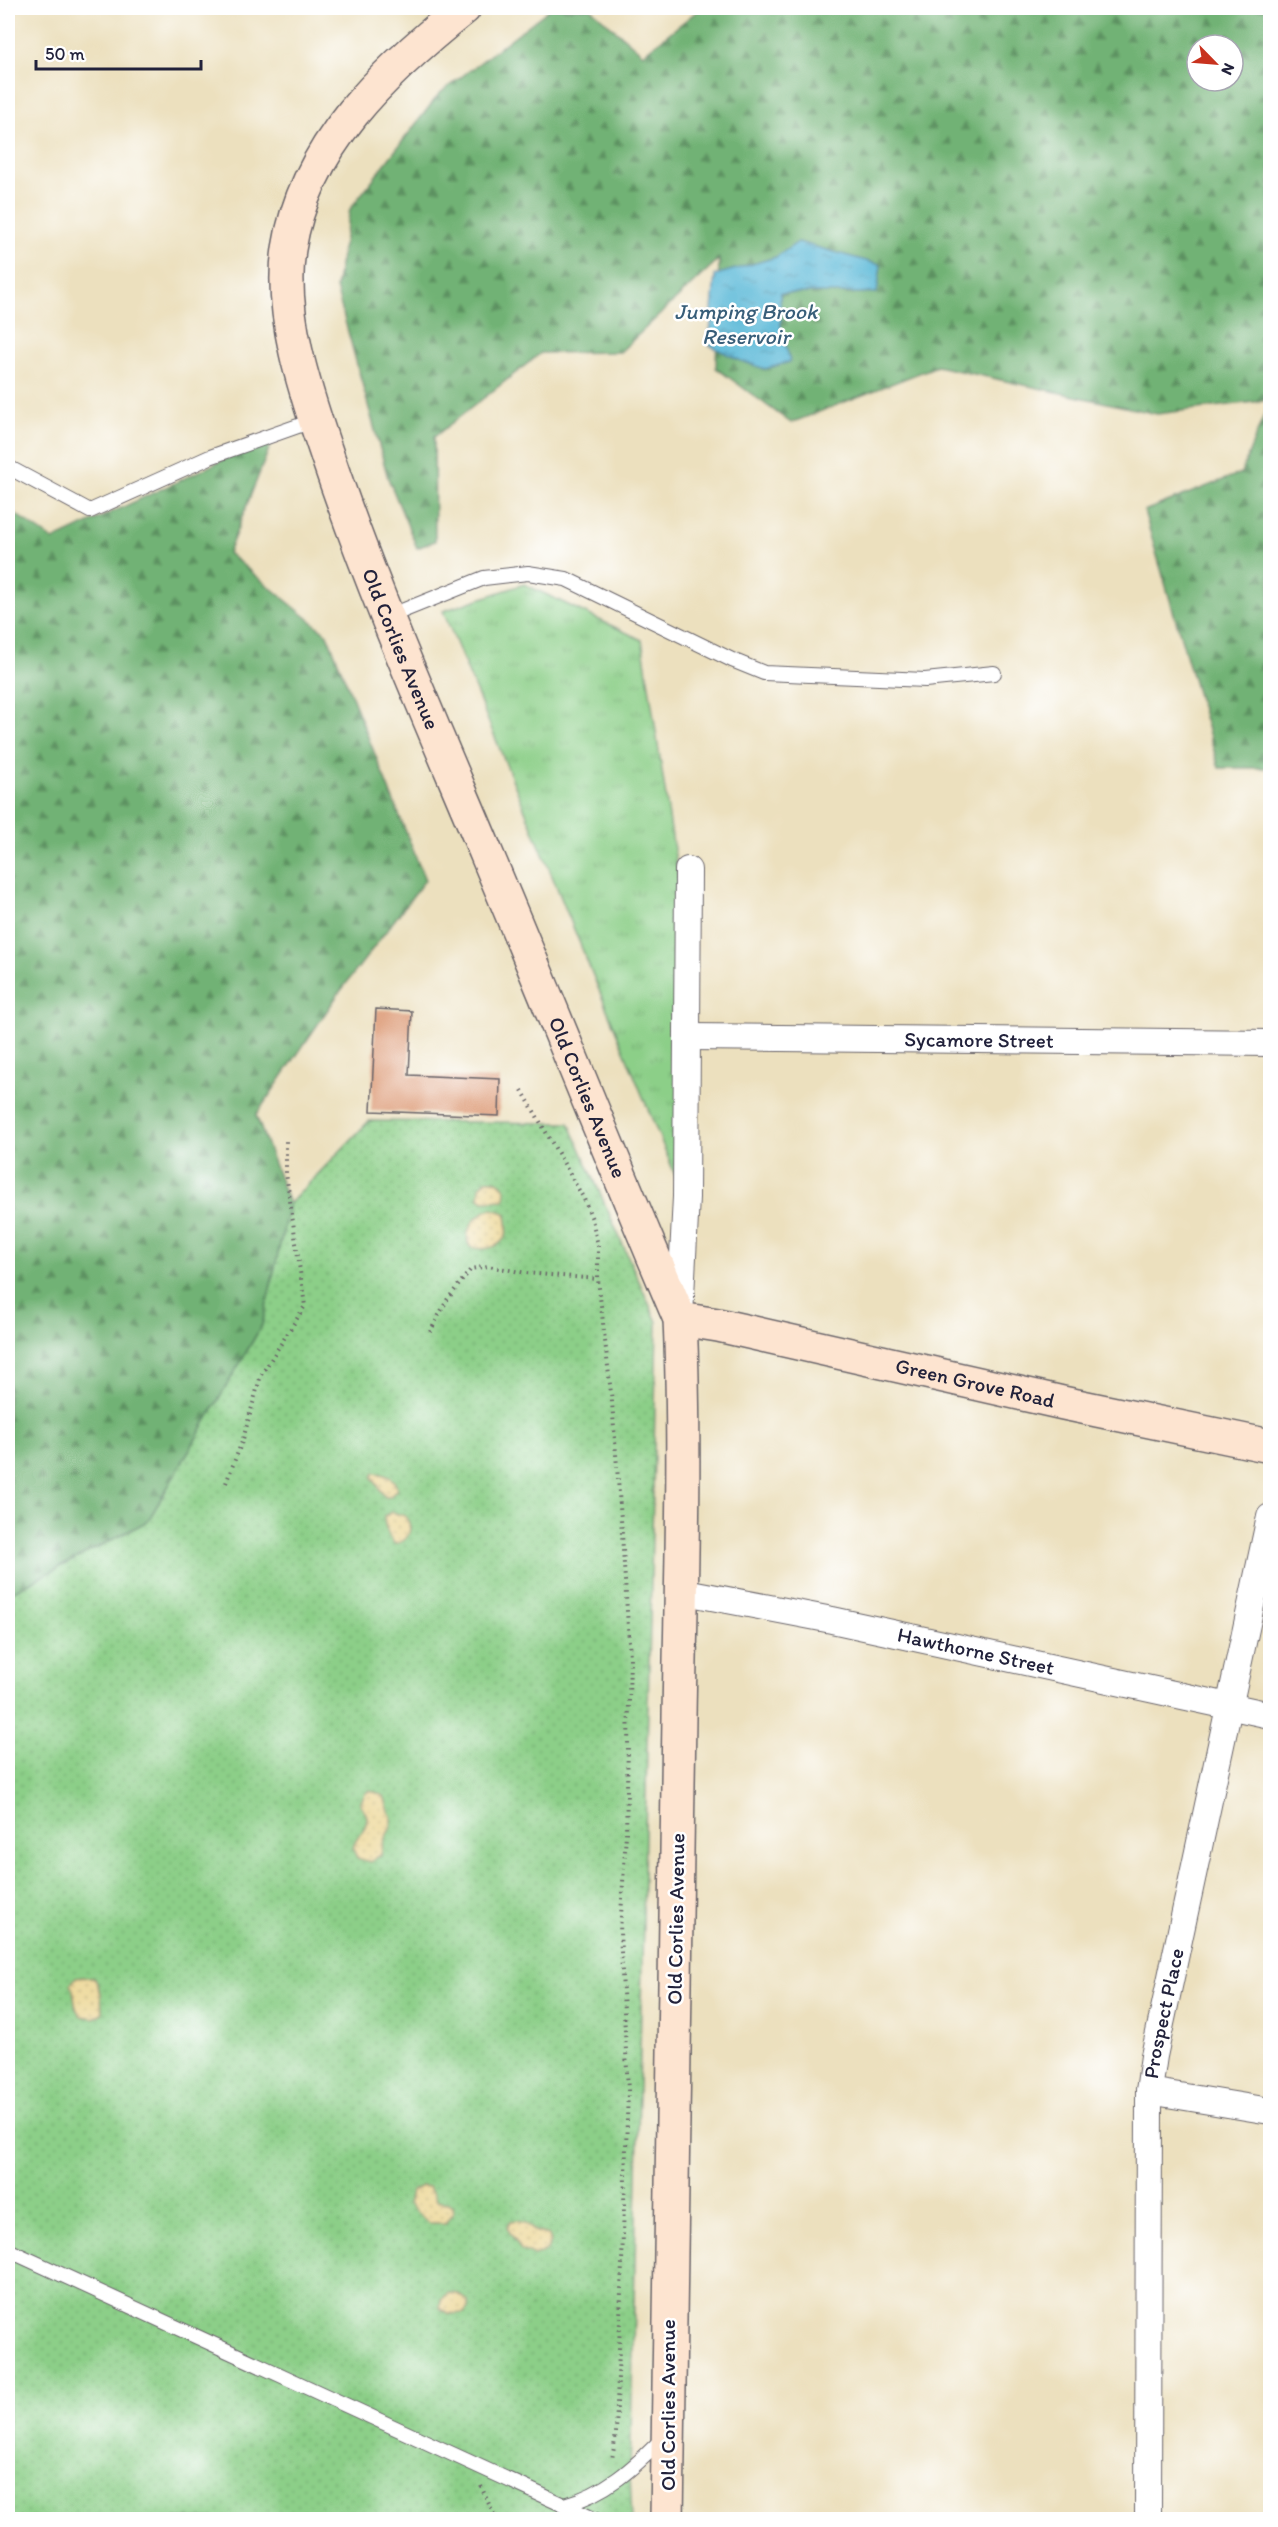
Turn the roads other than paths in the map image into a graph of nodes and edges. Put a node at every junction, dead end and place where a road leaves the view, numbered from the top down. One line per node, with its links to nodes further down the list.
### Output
1 (464, 8): 2 (street, Old Corlies Avenue)
2 (315, 420): 3 (lane); 4 (street, Old Corlies Avenue)
3 (8, 467)
4 (387, 617): 5 (lane); 9 (street, Old Corlies Avenue)
5 (994, 673)
6 (688, 870): 7 (street, Old Corlies Avenue)
7 (688, 1037): 8 (street, Sycamore Street); 9 (street, Old Corlies Avenue)
8 (1270, 1043)
9 (680, 1319): 10 (street, Green Grove Road); 12 (street, Old Corlies Avenue)
10 (1270, 1446)
11 (1270, 1517): 13 (street, Prospect Place)
12 (680, 1591): 13 (street, Hawthorne Street); 18 (street, Old Corlies Avenue)
13 (1230, 1706): 14 (street, Hawthorne Street); 15 (street, Prospect Place)
14 (1270, 1715)
15 (1149, 2091): 16 (street); 22 (street, Prospect Place)
16 (1270, 2111)
17 (8, 2250): 19 (lane)
18 (668, 2432): 19 (lane); 21 (street, Old Corlies Avenue)
19 (564, 2505): 20 (lane)
20 (596, 2520)
21 (667, 2520)
22 (1148, 2520)

